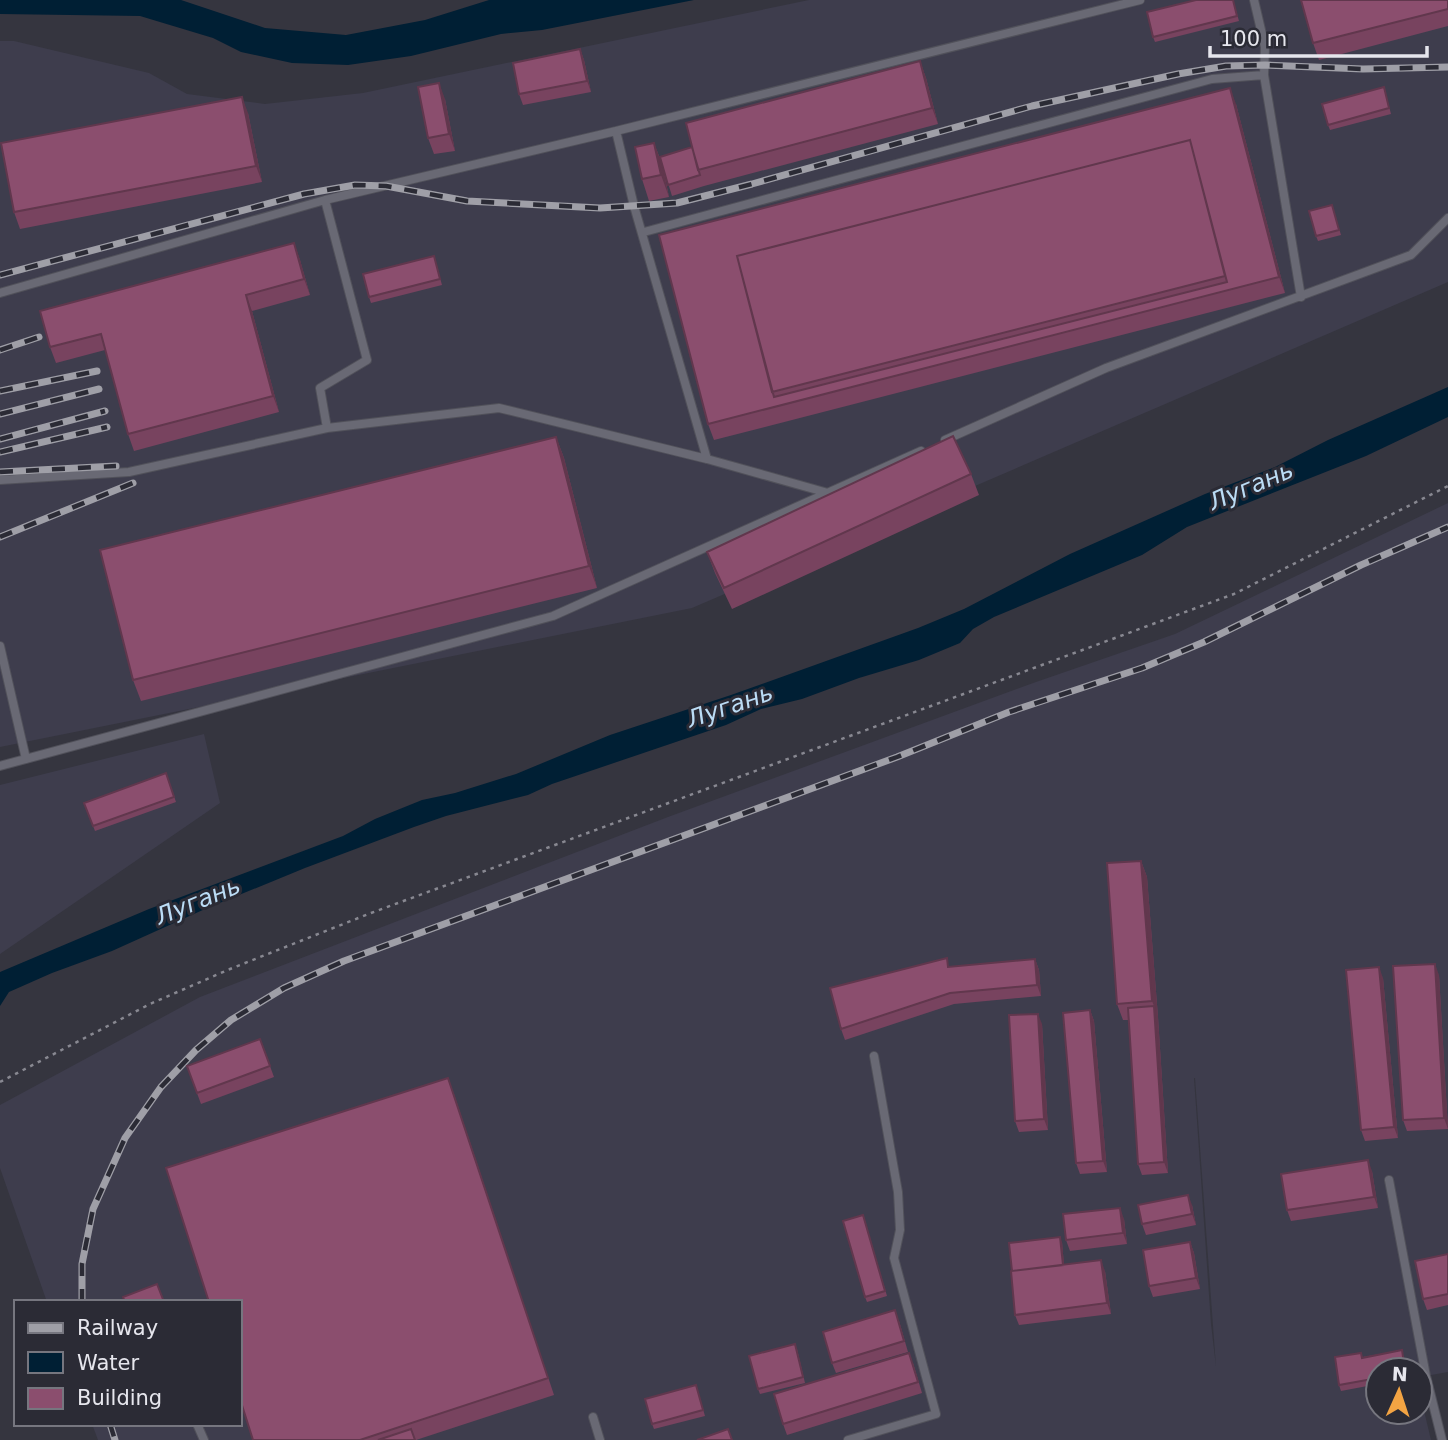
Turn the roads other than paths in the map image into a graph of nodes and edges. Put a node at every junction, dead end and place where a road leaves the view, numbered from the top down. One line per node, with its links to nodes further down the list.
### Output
1 (1140, 0): 4 (lane)
2 (1254, 0): 3 (lane)
3 (1264, 75): 7 (lane); 9 (lane)
4 (616, 131): 5 (lane); 7 (lane)
5 (325, 200): 8 (lane); 10 (lane)
6 (1448, 218): 9 (lane)
7 (644, 232): 13 (lane)
8 (0, 293)
9 (1301, 297): 11 (lane)
10 (327, 428): 13 (lane); 14 (lane)
11 (942, 442)
12 (929, 448): 15 (lane)
13 (707, 459): 15 (lane)
14 (0, 480)
15 (828, 493): 17 (lane)
16 (0, 646): 17 (lane)
17 (26, 759): 18 (lane)
18 (0, 766)
19 (874, 1056): 23 (lane)
20 (1389, 1180): 24 (lane)
21 (593, 1417): 22 (lane)
22 (600, 1440)
23 (848, 1440)
24 (1442, 1440)

